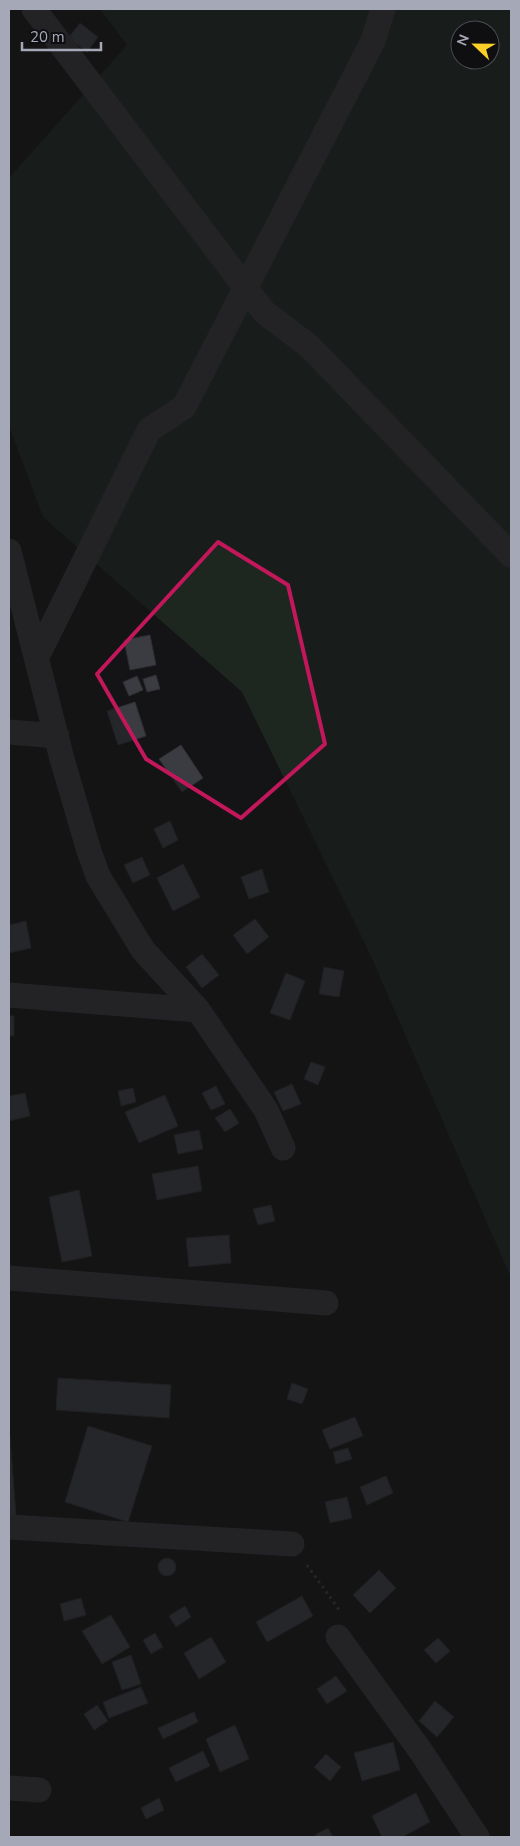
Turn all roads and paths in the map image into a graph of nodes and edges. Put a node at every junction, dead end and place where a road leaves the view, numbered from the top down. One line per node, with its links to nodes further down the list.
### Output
1 (34, 9): 3 (street)
2 (383, 9): 3 (street)
3 (246, 288): 5 (street); 6 (street)
4 (9, 551): 6 (street)
5 (511, 555)
6 (37, 657): 8 (street)
7 (9, 732): 8 (street)
8 (57, 736): 10 (street)
9 (9, 995): 10 (street)
10 (198, 1010): 11 (street)
11 (283, 1148)
12 (9, 1278): 13 (street)
13 (326, 1303)
14 (9, 1527): 15 (street)
15 (292, 1544): 16 (path)
16 (338, 1637): 19 (street)
17 (9, 1788): 18 (street)
18 (39, 1790)
19 (477, 1837)

